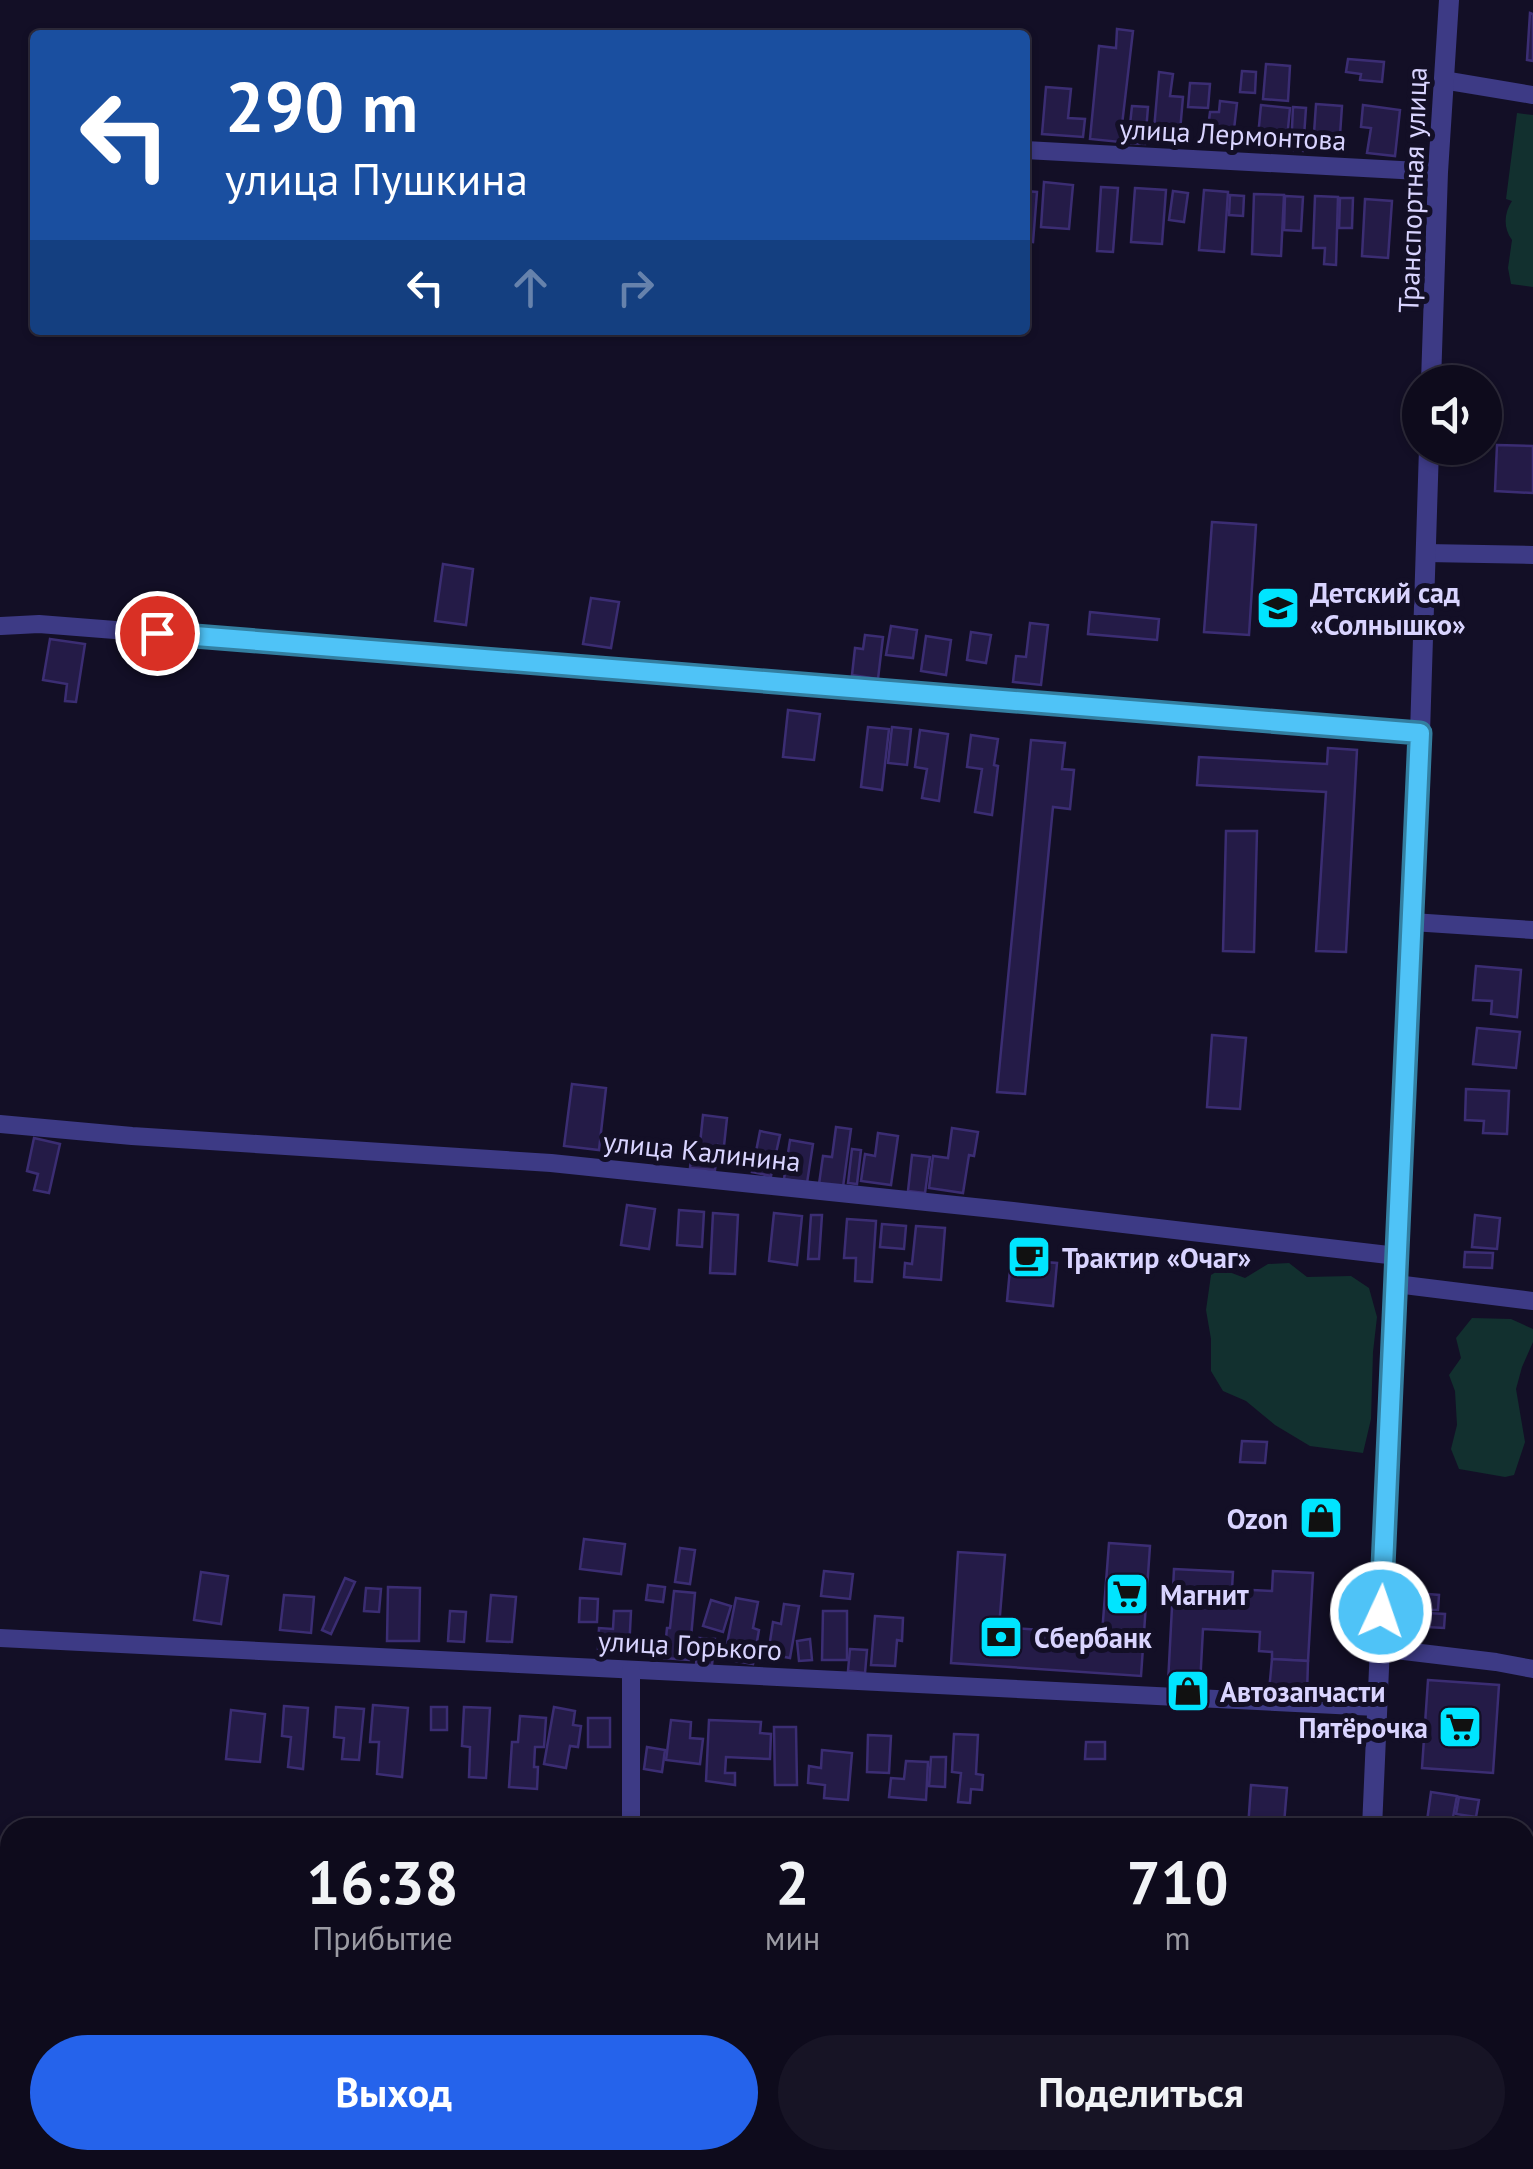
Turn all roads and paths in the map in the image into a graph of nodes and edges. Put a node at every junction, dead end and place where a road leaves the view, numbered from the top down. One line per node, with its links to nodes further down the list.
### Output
1 (1450, 0): 2 (street, Транспортная улица)
2 (1443, 80): 3 (street); 5 (street, Транспортная улица)
3 (1533, 95)
4 (1030, 150): 5 (street, улица Лермонтова)
5 (1438, 172): 6 (street, Транспортная улица)
6 (1432, 365)
7 (1429, 465): 8 (street)
8 (1426, 553): 9 (street); 11 (street)
9 (1533, 555)
10 (1, 626): 11 (street)
11 (1420, 733): 12 (street)
12 (1412, 922): 13 (street); 15 (street)
13 (1533, 930)
14 (0, 1124): 15 (street, улица Калинина)
15 (1397, 1256): 16 (street)
16 (1396, 1284): 17 (street); 19 (street)
17 (1533, 1302)
18 (0, 1638): 21 (street, улица Горького)
19 (1379, 1648): 20 (street); 22 (street)
20 (1533, 1668)
21 (631, 1670): 22 (street, улица Горького); 23 (street)
22 (1376, 1707): 24 (street)
23 (631, 1818)
24 (1372, 1818)

